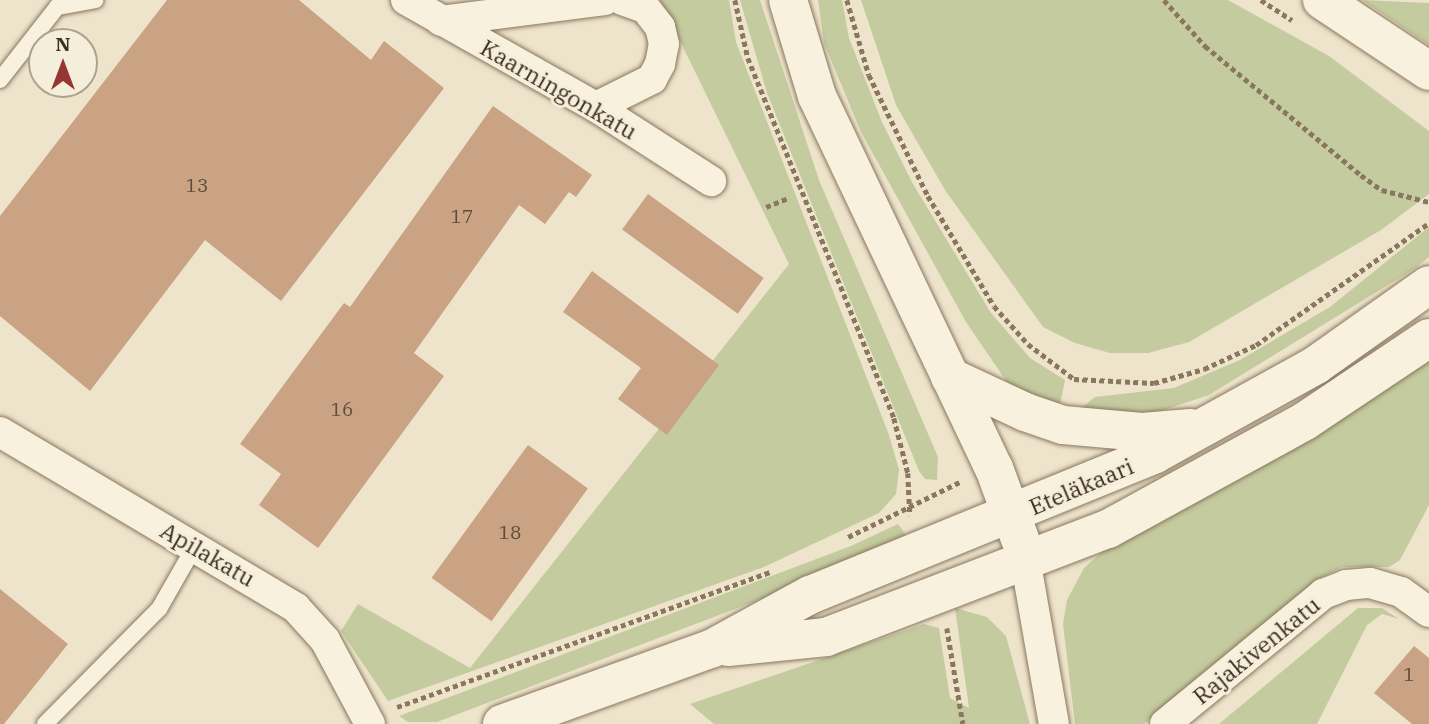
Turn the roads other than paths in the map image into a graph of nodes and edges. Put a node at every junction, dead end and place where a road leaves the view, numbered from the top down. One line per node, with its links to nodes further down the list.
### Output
1 (95, 0): 9 (lane)
2 (406, 0): 7 (street, Kaarningonkatu)
3 (605, 0): 7 (street)
4 (622, 0): 10 (street)
5 (789, 0): 14 (main road)
6 (1322, 0): 8 (main road)
7 (442, 20): 10 (street, Kaarningonkatu)
8 (1424, 68)
9 (0, 80)
10 (596, 107): 11 (street, Kaarningonkatu)
11 (711, 180)
12 (1429, 285): 15 (main road, Eteläkaari)
13 (1429, 338): 19 (main road, Eteläkaari)
14 (950, 377): 15 (main road); 17 (main road)
15 (1207, 427): 17 (main road, Eteläkaari)
16 (0, 432): 18 (street, Apilakatu)
17 (1014, 516): 19 (main road); 21 (main road, Eteläkaari)
18 (195, 546): 22 (street, Apilakatu); 23 (lane)
19 (1026, 564): 21 (main road, Eteläkaari); 25 (street)
20 (1429, 612): 26 (street, Rajakivenkatu)
21 (713, 648): 24 (main road, Eteläkaari)
22 (368, 721)
23 (45, 724)
24 (502, 724)
25 (1054, 724)
26 (1165, 724)

